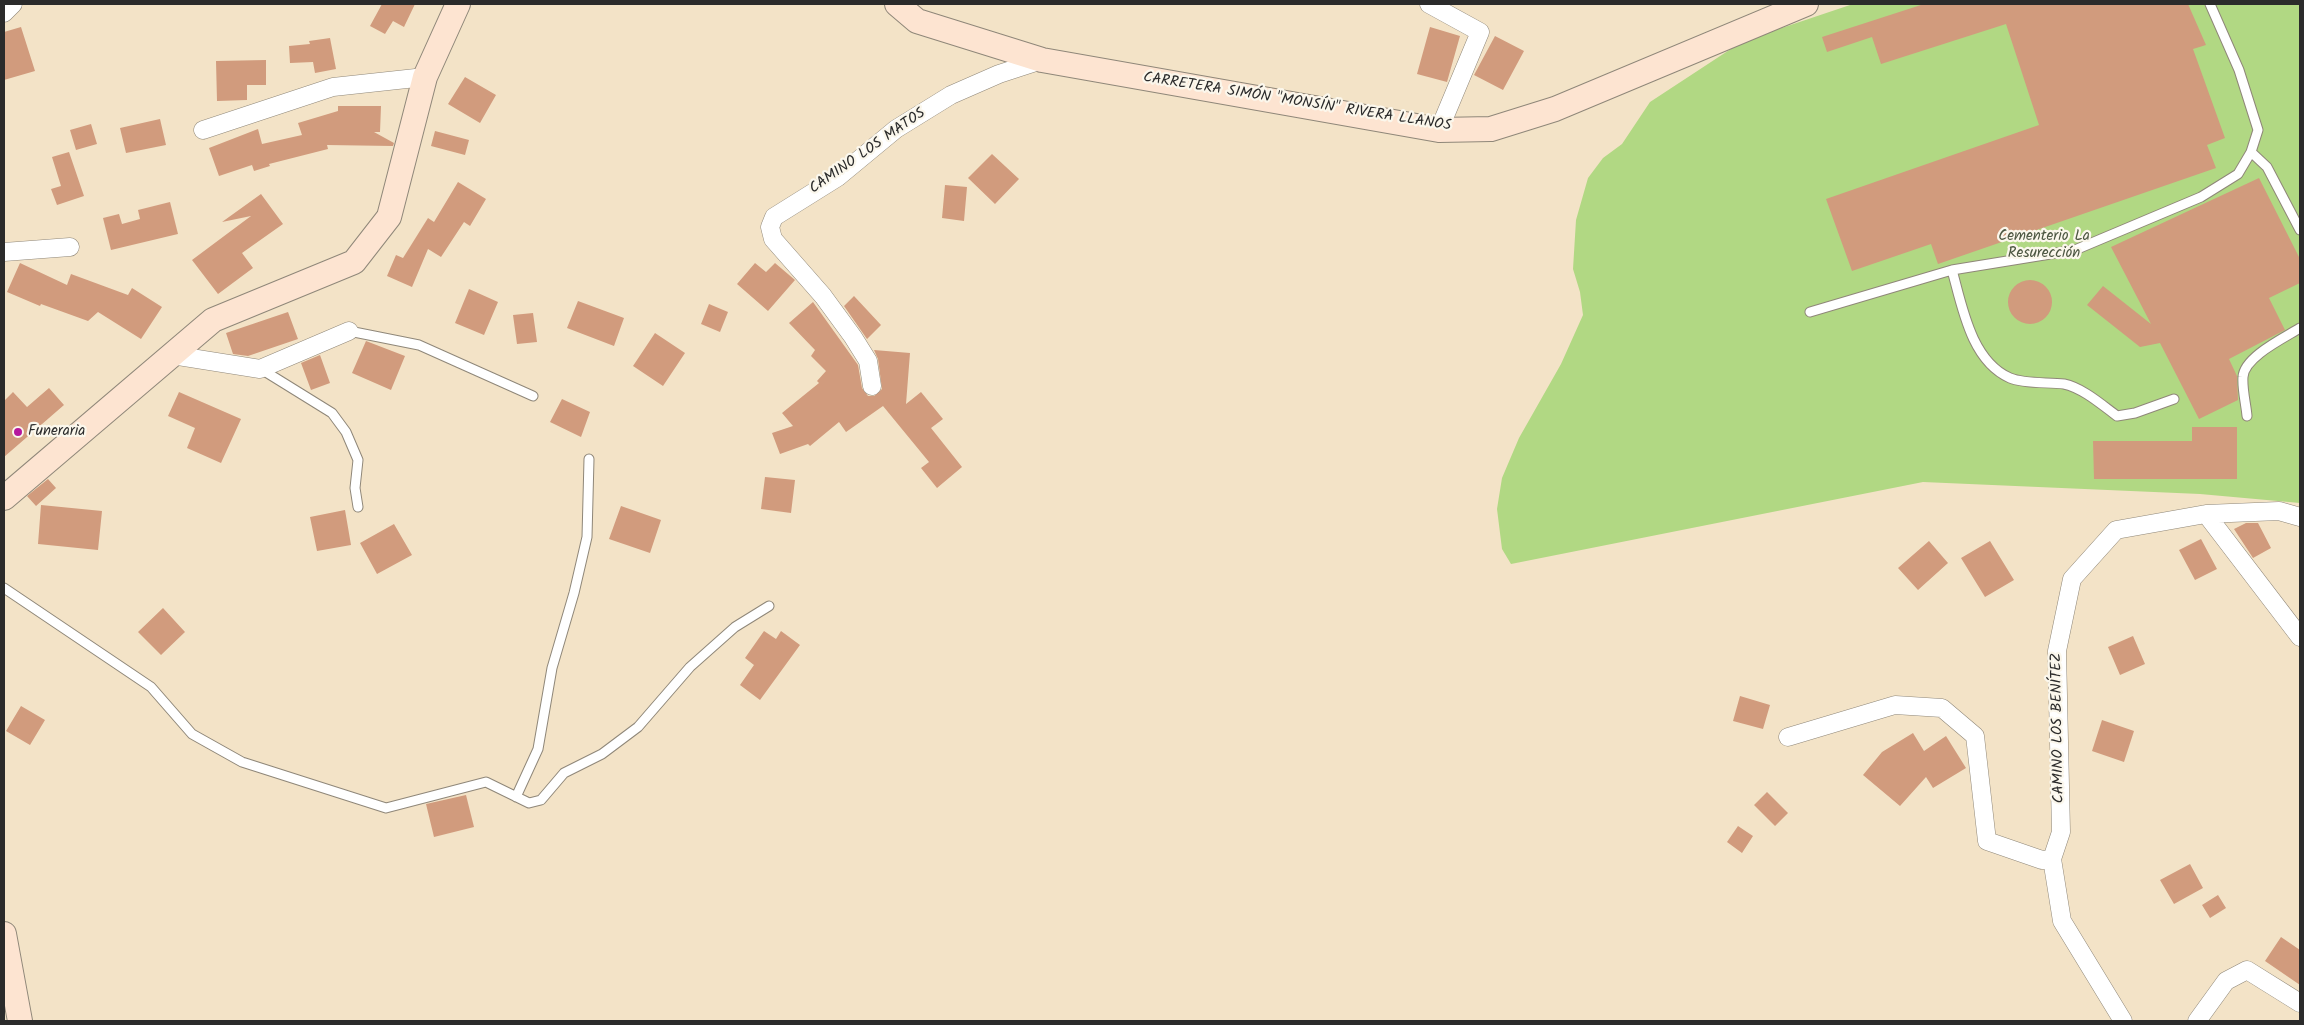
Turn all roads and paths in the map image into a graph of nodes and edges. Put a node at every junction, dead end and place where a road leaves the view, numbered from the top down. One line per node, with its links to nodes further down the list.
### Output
1 (13, 4): 7 (street)
2 (458, 4): 9 (street)
3 (897, 4): 8 (street, CARRETERA SIMÓN "MONSÍN" RIVERA LLANOS)
4 (1429, 4): 11 (street)
5 (1806, 4): 11 (street, CARRETERA SIMÓN "MONSÍN" RIVERA LLANOS)
6 (2210, 4): 12 (lane)
7 (4, 13)
8 (1042, 60): 11 (street, CARRETERA SIMÓN "MONSÍN" RIVERA LLANOS); 22 (street, CAMINO LOS MATOS)
9 (425, 76): 10 (street); 20 (street)
10 (203, 130)
11 (1439, 130)
12 (2251, 152): 13 (lane); 16 (lane)
13 (2300, 230)
14 (70, 247): 15 (street)
15 (4, 252)
16 (1952, 270): 17 (lane); 24 (lane)
17 (1810, 312)
18 (2300, 328): 25 (lane)
19 (349, 332): 21 (street); 23 (lane)
20 (172, 355): 21 (street); 27 (street)
21 (260, 369): 28 (lane)
22 (872, 386)
23 (533, 396)
24 (2174, 399)
25 (2247, 416)
26 (589, 459): 35 (lane)
27 (4, 498)
28 (358, 507)
29 (2206, 514): 30 (street, CAMINO LOS BENÍTEZ); 33 (street); 36 (street, CAMINO LOS BENÍTEZ)
30 (2300, 516)
31 (4, 588): 35 (lane)
32 (769, 606): 35 (lane)
33 (2300, 637)
34 (1788, 737): 36 (street)
35 (516, 797)
36 (2052, 860): 40 (street, CAMINO LOS BENÍTEZ)
37 (4, 934): 39 (street)
38 (2300, 1003): 41 (street)
39 (20, 1021)
40 (2123, 1021)
41 (2197, 1021)

